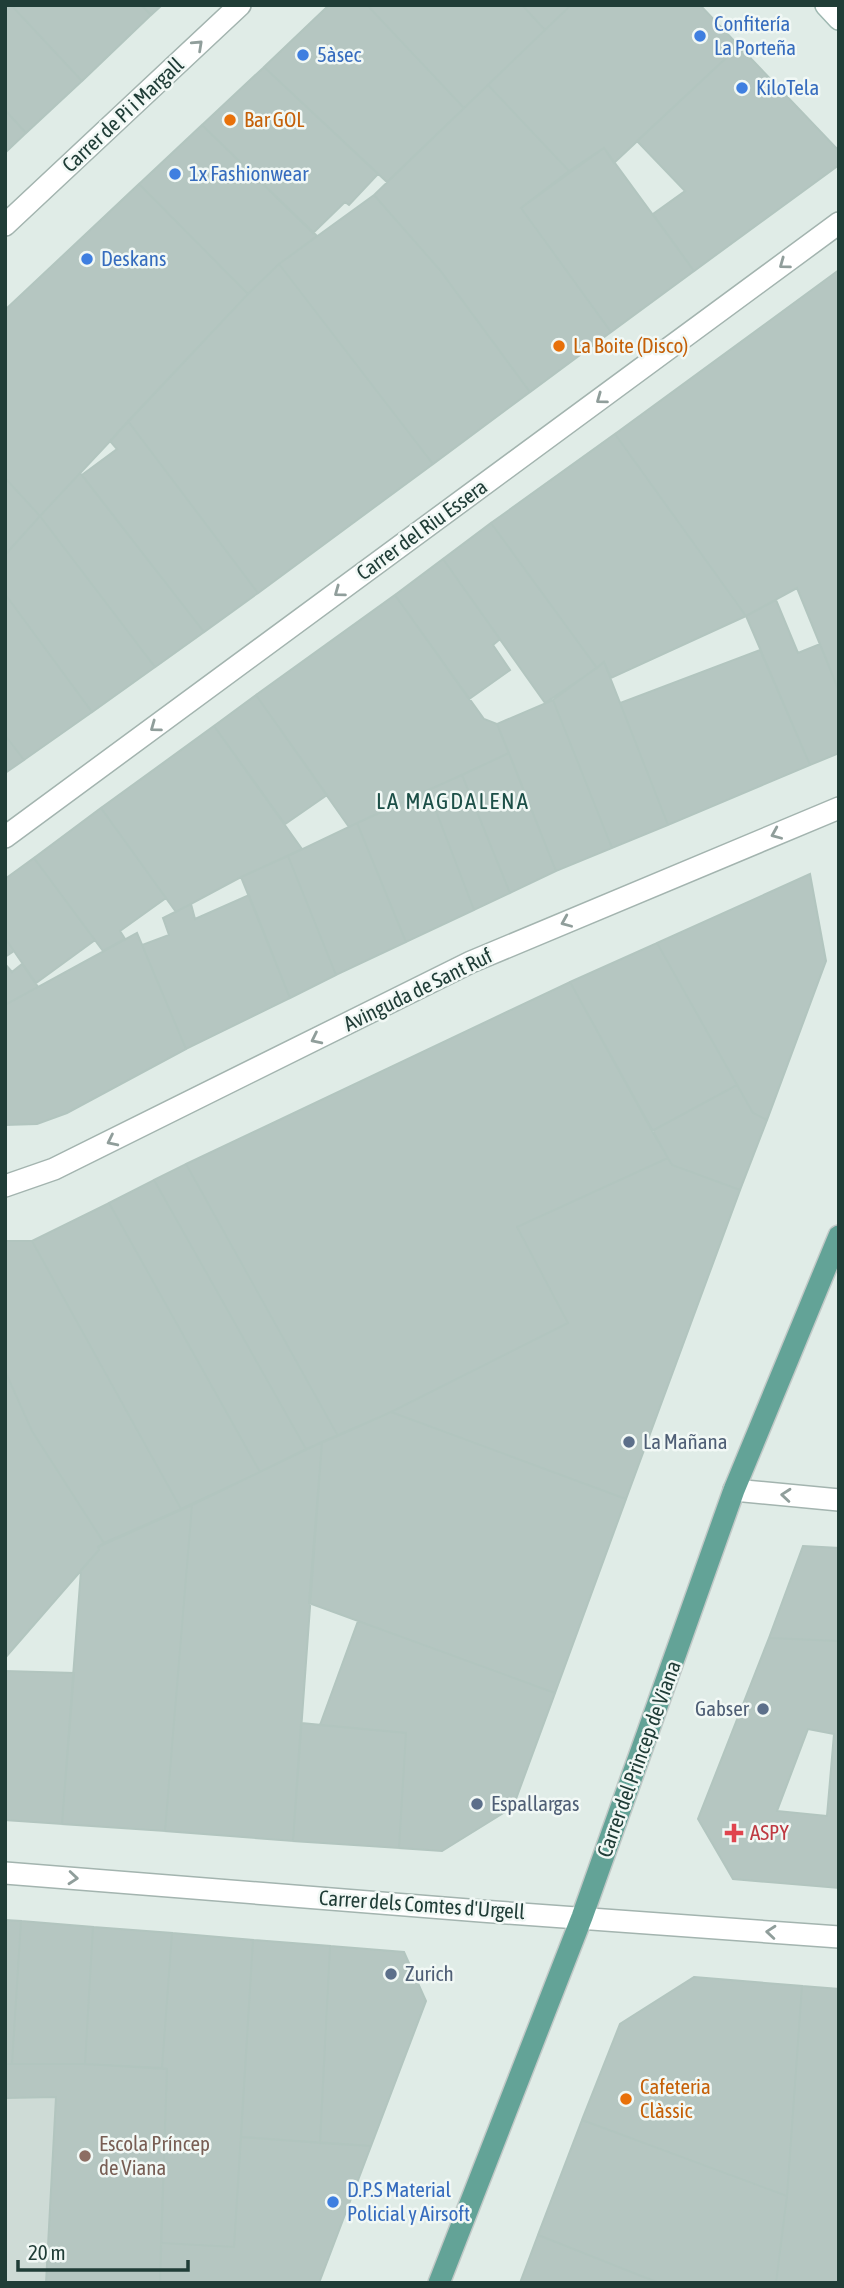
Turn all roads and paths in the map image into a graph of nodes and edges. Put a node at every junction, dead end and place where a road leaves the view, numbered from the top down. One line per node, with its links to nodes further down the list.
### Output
1 (240, 5): 5 (street, Carrer de Pi i Margall, one-way to 1)
2 (825, 5): 3 (street)
3 (839, 19)
4 (839, 223): 7 (street, Carrer del Riu Essera, one-way to 7)
5 (5, 225)
6 (839, 808): 8 (street, Avinguda de Sant Ruf, one-way to 8)
7 (5, 837)
8 (5, 1186)
9 (839, 1236): 10 (main road, Carrer del Princep de Viana)
10 (734, 1490): 11 (street, one-way to 10); 13 (main road, Carrer del Princep de Viana)
11 (839, 1500)
12 (5, 1873): 13 (street, Carrer dels Comtes d'Urgell, one-way to 13)
13 (582, 1917): 14 (street, Carrer dels Comtes d'Urgell, one-way to 13); 15 (main road, Carrer del Princep de Viana)
14 (839, 1937)
15 (439, 2283)

